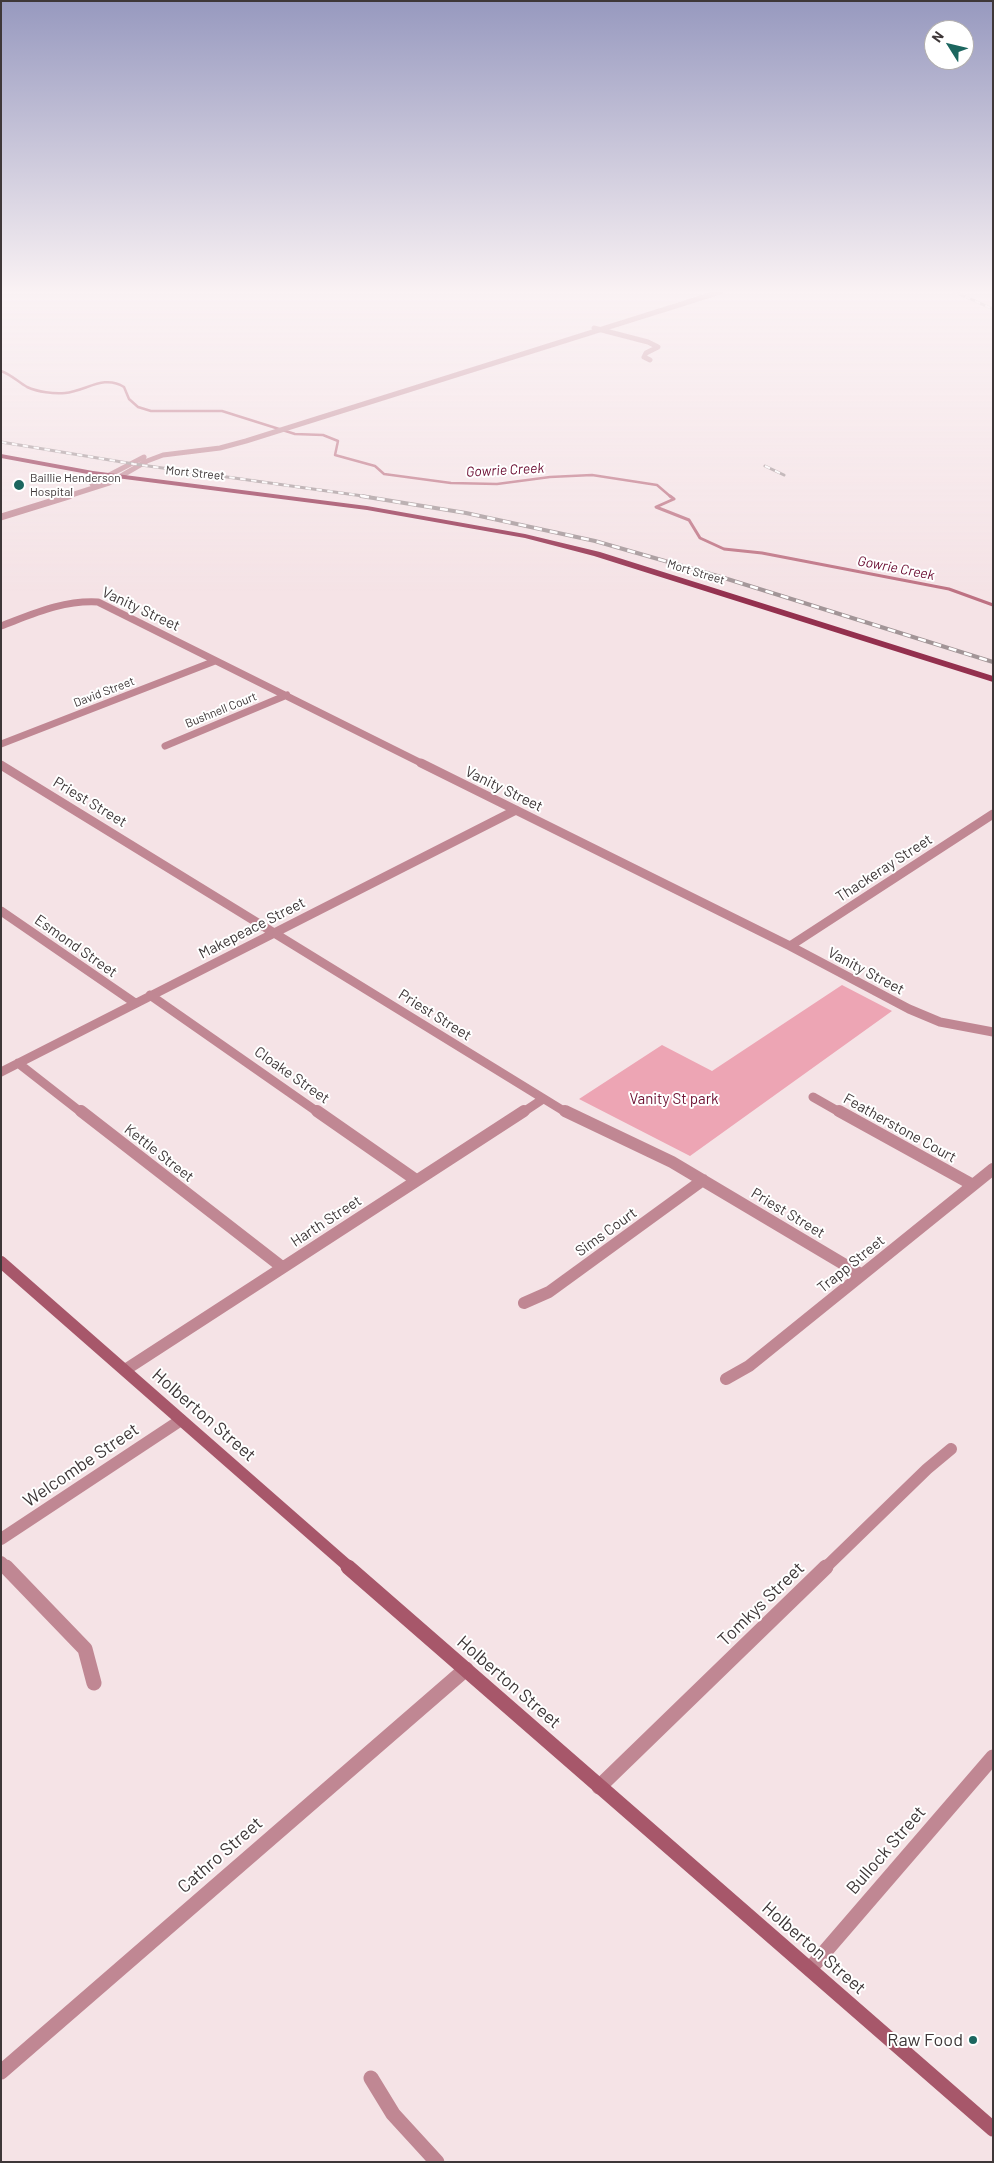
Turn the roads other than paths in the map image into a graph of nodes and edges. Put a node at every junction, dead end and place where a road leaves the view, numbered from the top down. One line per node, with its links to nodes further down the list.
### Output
1 (395, 393): 2 (street)
2 (250, 439): 5 (street); 5 (street)
3 (1, 456): 5 (main road, Mort Street)
4 (1, 461): 5 (main road, Mort Street)
5 (112, 478): 6 (street); 7 (street); 10 (main road, Mort Street)
6 (1, 513)
7 (1, 517)
8 (1, 626): 9 (street, Vanity Street)
9 (215, 661): 11 (street, Vanity Street); 12 (street, David Street)
10 (993, 680)
11 (287, 695): 13 (street, Bushnell Court); 15 (street, Vanity Street)
12 (1, 744)
13 (165, 746)
14 (1, 765): 18 (street, Priest Street)
15 (516, 810): 18 (street, Makepeace Street); 19 (street, Vanity Street)
16 (993, 814): 19 (street, Thackeray Street)
17 (1, 911): 21 (street, Esmond Street)
18 (275, 932): 20 (street, Makepeace Street); 26 (street, Priest Street)
19 (790, 946): 22 (street, Vanity Street)
20 (150, 995): 21 (street, Makepeace Street); 28 (street, Cloake Street)
21 (135, 1003): 23 (street, Makepeace Street)
22 (993, 1032)
23 (18, 1063): 24 (street, Makepeace Street); 32 (street, Kettle Street)
24 (1, 1072)
25 (813, 1097): 30 (street, Featherstone Court)
26 (543, 1099): 28 (street, Harth Street); 29 (street, Priest Street)
27 (993, 1169): 30 (street, Trapp Street)
28 (416, 1180): 32 (street, Harth Street)
29 (703, 1180): 33 (street, Priest Street); 34 (street, Sims Court)
30 (973, 1185): 33 (street, Trapp Street)
31 (1, 1262): 35 (main road, Holberton Street)
32 (282, 1267): 35 (street, Harth Street)
33 (862, 1275): 36 (street, Trapp Street)
34 (524, 1303)
35 (125, 1370): 37 (main road, Holberton Street)
36 (726, 1379)
37 (181, 1420): 39 (street, Welcombe Street); 41 (main road, Holberton Street)
38 (951, 1450): 44 (street, Tomkys Street)
39 (1, 1539)
40 (1, 1562): 42 (street)
41 (466, 1669): 44 (main road, Holberton Street); 46 (street, Cathro Street)
42 (94, 1683)
43 (993, 1757): 45 (street, Bullock Street)
44 (599, 1786): 45 (main road, Holberton Street)
45 (810, 1970): 48 (main road, Holberton Street)
46 (1, 2072)
47 (371, 2078): 49 (street)
48 (993, 2129)
49 (437, 2162)

